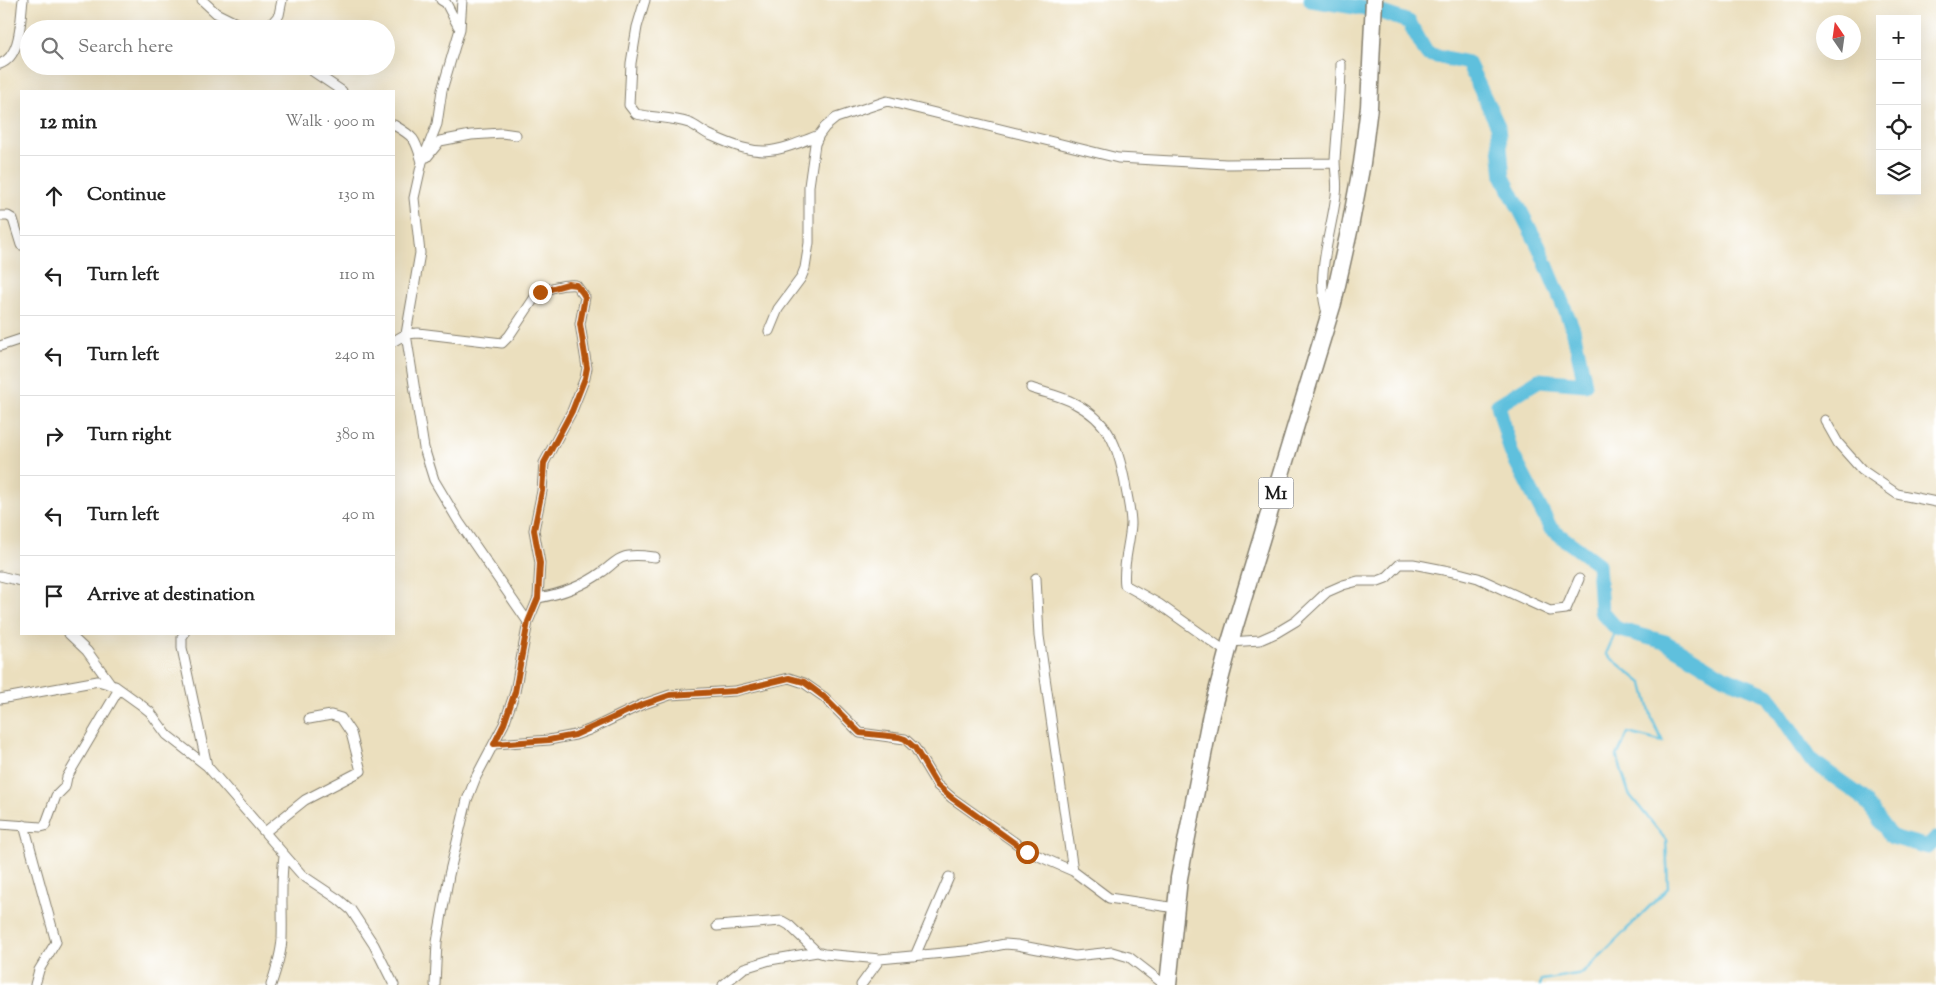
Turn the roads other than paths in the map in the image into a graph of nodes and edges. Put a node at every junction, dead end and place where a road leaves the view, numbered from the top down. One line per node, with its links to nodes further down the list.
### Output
1 (23, 0): 8 (street)
2 (202, 0): 9 (street)
3 (282, 0): 10 (street)
4 (441, 0): 12 (street)
5 (462, 0): 12 (street)
6 (645, 0): 19 (street)
7 (1374, 0): 24 (highway, M1)
8 (20, 20)
9 (230, 20)
10 (274, 20)
11 (20, 22): 13 (street)
12 (460, 29): 20 (street)
13 (0, 64)
14 (1340, 64): 21 (street)
15 (318, 75): 16 (street)
16 (341, 90)
17 (395, 126): 20 (street)
18 (516, 135): 20 (street)
19 (819, 135): 21 (street); 25 (street)
20 (422, 162): 26 (street)
21 (1335, 163): 24 (street)
22 (0, 216): 23 (street)
23 (20, 242)
24 (1328, 318): 42 (highway, M1)
25 (769, 330)
26 (406, 334): 28 (street); 38 (street); 39 (street)
27 (20, 339): 29 (street)
28 (395, 340)
29 (0, 346)
30 (1031, 388): 42 (street)
31 (1825, 420): 32 (street)
32 (1936, 502)
33 (655, 557): 38 (street)
34 (0, 576): 37 (street)
35 (1036, 578): 52 (street)
36 (1579, 579): 42 (street)
37 (20, 581)
38 (538, 598): 39 (street)
39 (528, 622): 46 (street)
40 (70, 635): 43 (street)
41 (183, 635): 47 (street)
42 (1229, 648): 54 (highway, M1)
43 (115, 686): 44 (street); 47 (street); 49 (street)
44 (0, 699)
45 (309, 719): 50 (street)
46 (494, 744): 52 (street); 62 (street)
47 (208, 766): 50 (street)
48 (0, 824): 49 (street)
49 (24, 825): 59 (street)
50 (266, 832): 51 (street)
51 (284, 856): 60 (street); 61 (street)
52 (1073, 871): 54 (street)
53 (949, 877): 57 (street)
54 (1176, 908): 65 (highway, M1)
55 (717, 926): 56 (street)
56 (817, 952): 58 (street); 63 (street)
57 (915, 956): 58 (street); 65 (street)
58 (880, 959): 64 (street)
59 (35, 985)
60 (271, 985)
61 (394, 985)
62 (435, 985)
63 (723, 985)
64 (860, 985)
65 (1166, 985)

